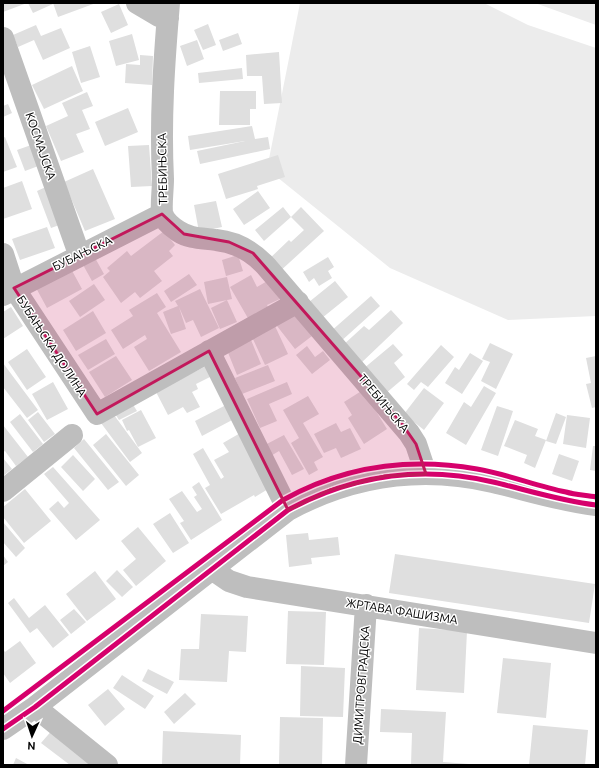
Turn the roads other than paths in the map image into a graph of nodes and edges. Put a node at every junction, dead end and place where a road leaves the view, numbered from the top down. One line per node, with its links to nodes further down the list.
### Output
1 (137, 3): 2 (street)
2 (168, 10): 4 (street, ТРЕБИЊСКА)
3 (3, 38): 6 (street, КОСМАЈСКА)
4 (162, 214): 6 (street, БУБАЊСКА); 8 (street, ТРЕБИЊСКА)
5 (3, 254): 7 (street, БУБАЊСКА ДОЛИНА)
6 (79, 254): 7 (street, БУБАЊСКА)
7 (8, 291): 9 (street, БУБАЊСКА ДОЛИНА)
8 (298, 302): 9 (street); 11 (street, ТРЕБИЊСКА)
9 (209, 351): 14 (street)
10 (72, 435): 12 (street)
11 (426, 474): 13 (street); 14 (street)
12 (3, 491)
13 (596, 506)
14 (288, 510): 15 (street)
15 (212, 570): 16 (street, ЖРТАВА ФАШИЗМА); 18 (street)
16 (366, 606): 17 (street, ЖРТАВА ФАШИЗМА); 21 (street, ДИМИТРОВГРАДСКА)
17 (596, 643)
18 (35, 707): 19 (street); 20 (street)
19 (3, 729)
20 (107, 765)
21 (356, 765)

